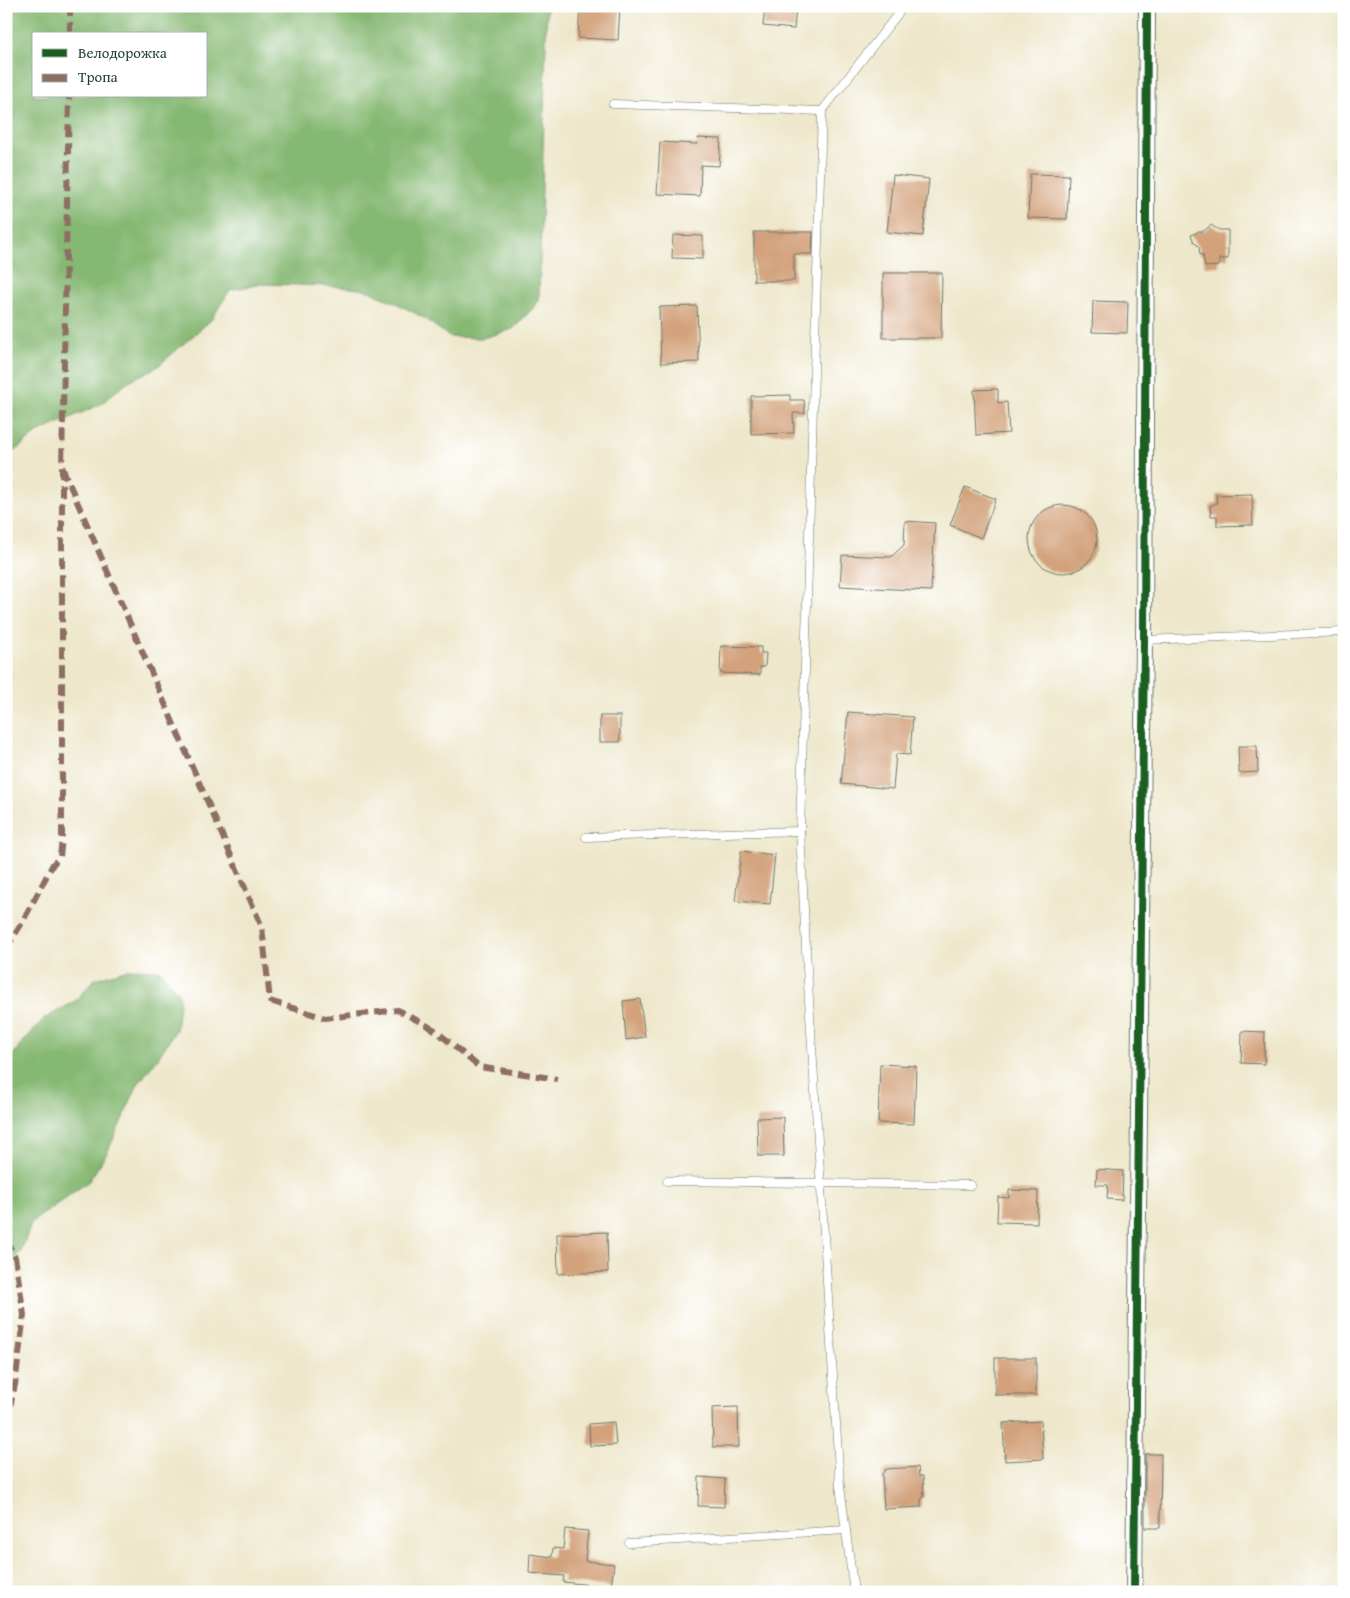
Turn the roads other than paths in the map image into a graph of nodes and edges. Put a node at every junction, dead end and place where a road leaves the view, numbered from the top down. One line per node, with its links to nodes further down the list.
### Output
1 (904, 6): 4 (lane)
2 (1147, 6): 6 (street)
3 (612, 104): 4 (lane)
4 (822, 111): 7 (lane)
5 (1344, 632): 6 (lane)
6 (1144, 640): 15 (street)
7 (800, 831): 8 (lane); 10 (lane)
8 (586, 836)
9 (667, 1181): 10 (lane)
10 (821, 1183): 11 (lane); 12 (lane)
11 (971, 1185)
12 (846, 1530): 13 (lane); 14 (lane)
13 (629, 1543)
14 (854, 1592)
15 (1134, 1592)

